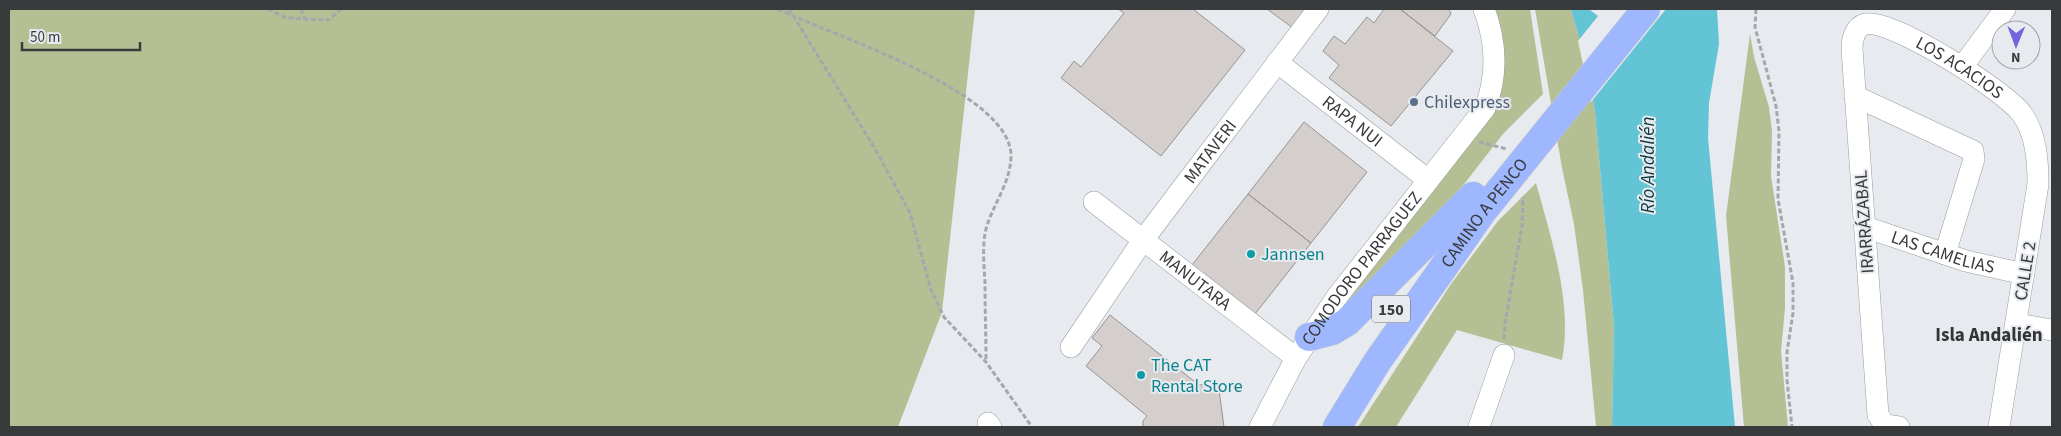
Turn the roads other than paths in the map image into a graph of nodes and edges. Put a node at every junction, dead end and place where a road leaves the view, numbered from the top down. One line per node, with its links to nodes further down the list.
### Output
1 (1318, 9): 7 (street, MATAVERI)
2 (1484, 9): 12 (street, COMODORO PARRAGUEZ)
3 (1623, 9): 11 (highway, CAMINO A PENCO / 150)
4 (1646, 9): 11 (highway, CAMINO A PENCO / 150)
5 (2005, 9): 8 (street)
6 (1862, 25): 8 (street, LOS ACACIOS); 9 (street, IRARRÁZABAL)
7 (1277, 62): 12 (street, RAPA NUI); 16 (street, MATAVERI)
8 (1962, 67): 10 (street, LOS ACACIOS)
9 (1855, 96): 15 (street, IRARRÁZABAL); 17 (street)
10 (2043, 141): 18 (street, CALLE 2)
11 (1510, 156): 13 (highway, CAMINO A PENCO / 150); 27 (highway, CAMINO A PENCO / 150)
12 (1428, 180): 22 (street, COMODORO PARRAGUEZ)
13 (1473, 196): 22 (highway); 26 (highway, CAMINO A PENCO / 150)
14 (1094, 202): 16 (street, MANUTARA)
15 (1865, 227): 17 (street, LAS CAMELIAS); 24 (street, IRARRÁZABAL)
16 (1143, 240): 21 (street, MATAVERI); 22 (street, MANUTARA)
17 (1945, 254): 18 (street, LAS CAMELIAS)
18 (2024, 274): 19 (street, CALLE 2)
19 (2016, 324): 20 (street); 29 (street, CALLE 2)
20 (2052, 330)
21 (1071, 347)
22 (1303, 348): 25 (street, COMODORO PARRAGUEZ)
23 (1504, 355): 28 (street)
24 (1890, 425)
25 (1260, 427)
26 (1318, 427)
27 (1336, 427)
28 (1479, 427)
29 (1999, 427)

